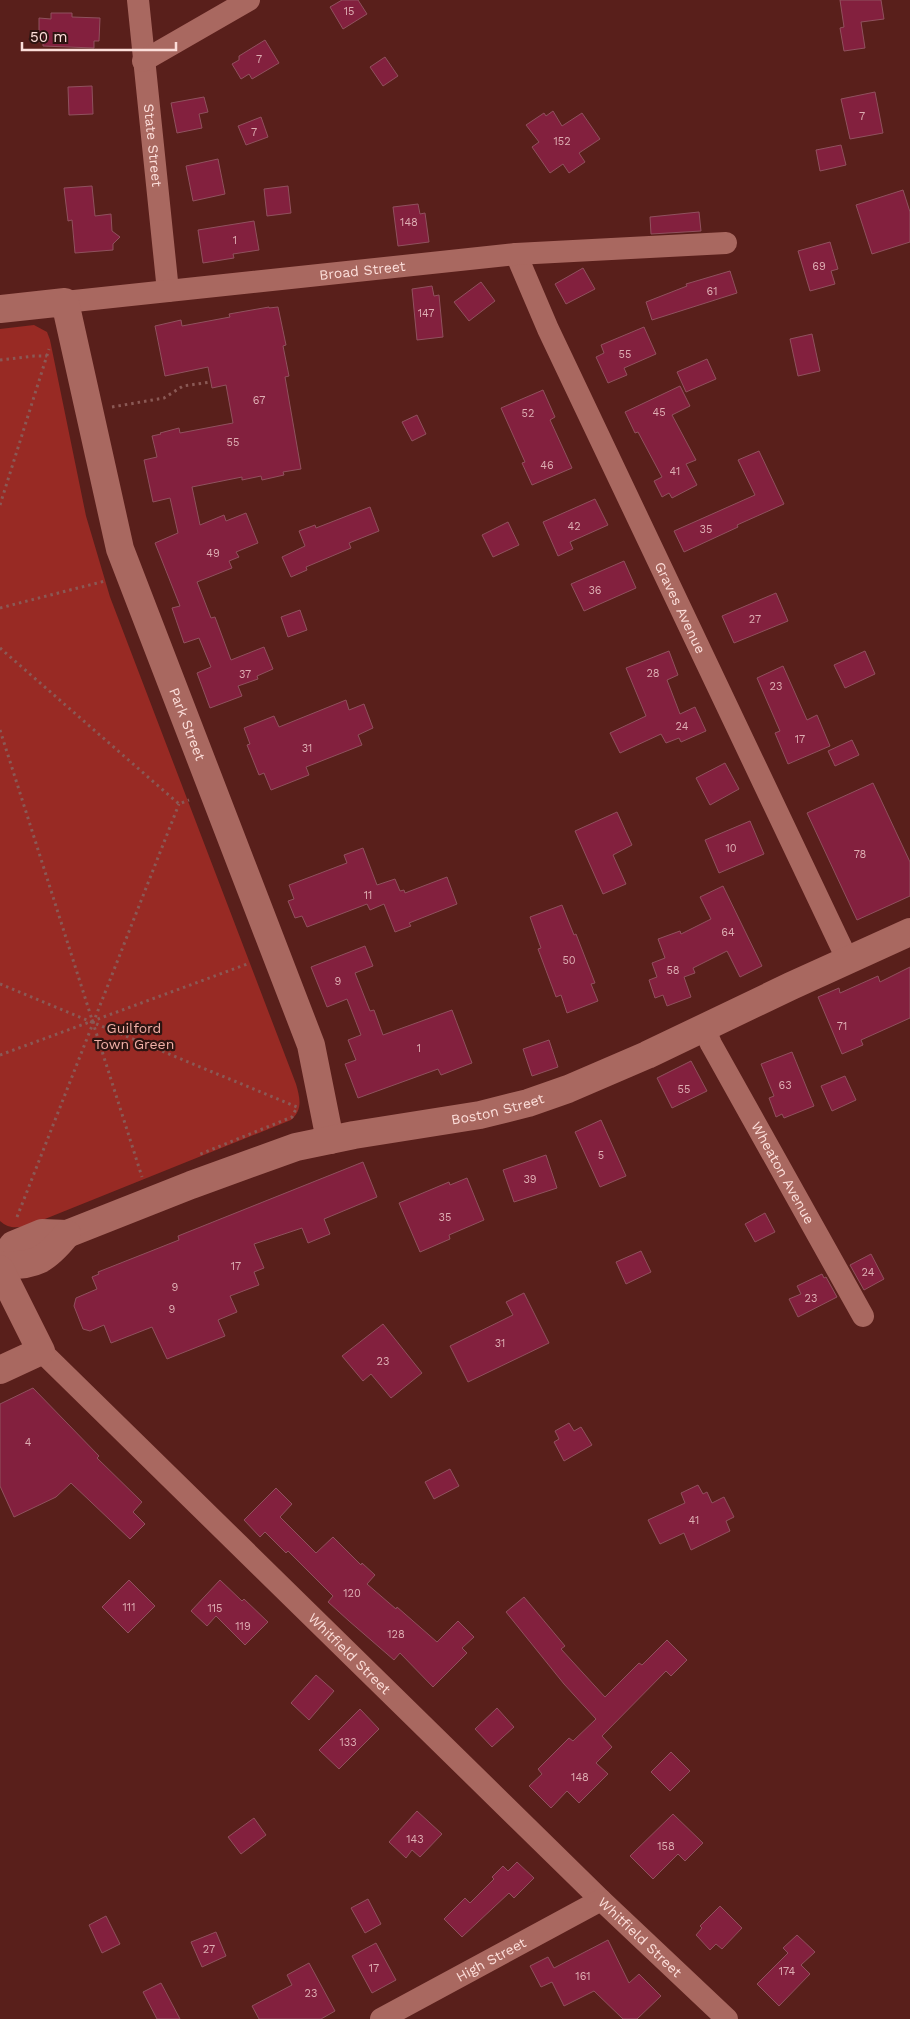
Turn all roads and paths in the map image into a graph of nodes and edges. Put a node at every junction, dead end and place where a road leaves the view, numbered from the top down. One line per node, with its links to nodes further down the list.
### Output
1 (138, 0): 3 (street, State Street)
2 (249, 0): 3 (street)
3 (143, 61): 6 (street, State Street)
4 (726, 243): 5 (street, Broad Street)
5 (516, 254): 6 (street, Broad Street); 22 (street, Graves Avenue)
6 (168, 291): 7 (street, Broad Street)
7 (65, 302): 8 (main road, Broad Street); 13 (main road, Park Street)
8 (0, 309)
9 (50, 349): 10 (path)
10 (47, 356): 11 (path); 14 (path)
11 (0, 360)
12 (211, 382): 13 (path)
13 (89, 411): 29 (main road, Park Street)
14 (0, 505)
15 (105, 581): 16 (path)
16 (0, 608)
17 (0, 648): 20 (path)
18 (0, 730): 25 (path)
19 (189, 800): 20 (path)
20 (179, 804): 25 (path)
21 (910, 932): 22 (main road, Boston Street)
22 (848, 961): 26 (main road, Boston Street)
23 (250, 963): 25 (path)
24 (0, 984): 25 (path)
25 (92, 1022): 27 (path); 28 (path); 30 (path); 31 (path)
26 (704, 1028): 29 (main road, Boston Street); 34 (street, Wheaton Avenue)
27 (0, 1055)
28 (298, 1107)
29 (330, 1140): 32 (main road, Boston Street)
30 (142, 1177)
31 (17, 1218)
32 (0, 1263)
33 (0, 1269): 35 (main road, Whitfield Street)
34 (863, 1316)
35 (41, 1352): 36 (main road); 37 (street, Whitfield Street)
36 (0, 1370)
37 (601, 1900): 38 (street, High Street); 39 (street, Whitfield Street)
38 (381, 2019)
39 (727, 2019)

